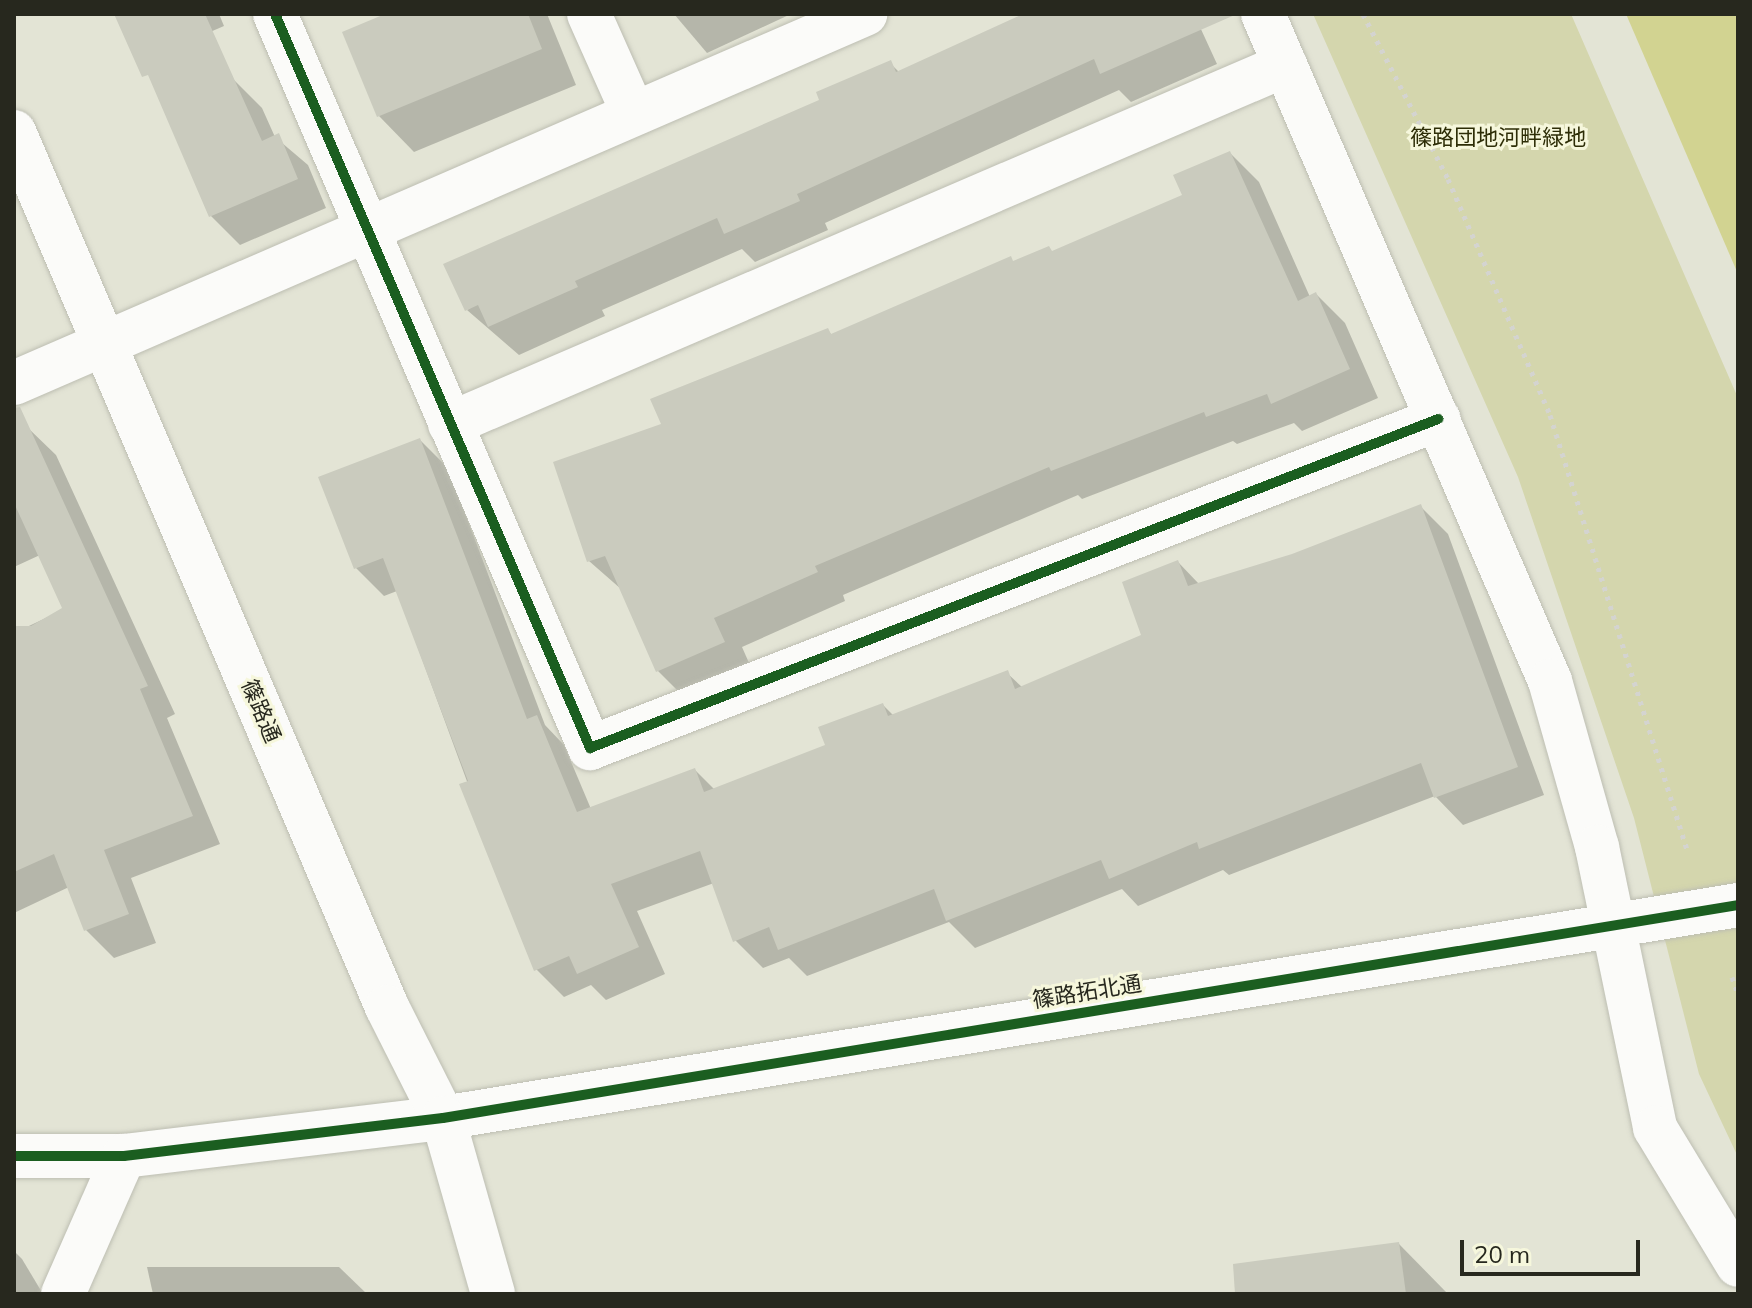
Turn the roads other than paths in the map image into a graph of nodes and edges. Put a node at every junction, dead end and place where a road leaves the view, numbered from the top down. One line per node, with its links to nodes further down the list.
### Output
1 (275, 14): 8 (street)
2 (589, 14): 6 (street)
3 (865, 14): 6 (street)
4 (1263, 14): 5 (street)
5 (1285, 65): 11 (street); 12 (street)
6 (633, 113): 8 (street)
7 (14, 132): 9 (street, 篠路通)
8 (367, 228): 9 (street); 12 (street)
9 (104, 344): 10 (street); 15 (street, 篠路通)
10 (14, 383)
11 (1438, 419): 12 (street); 14 (street)
12 (450, 424)
13 (1738, 905): 14 (street, 篠路拓北通)
14 (1614, 925): 15 (street, 篠路拓北通); 18 (street)
15 (443, 1118): 17 (street, 篠路拓北通); 20 (street, 篠路通)
16 (14, 1156): 17 (street, 篠路拓北通)
17 (124, 1156): 19 (street)
18 (1738, 1265)
19 (63, 1294)
20 (493, 1294)

